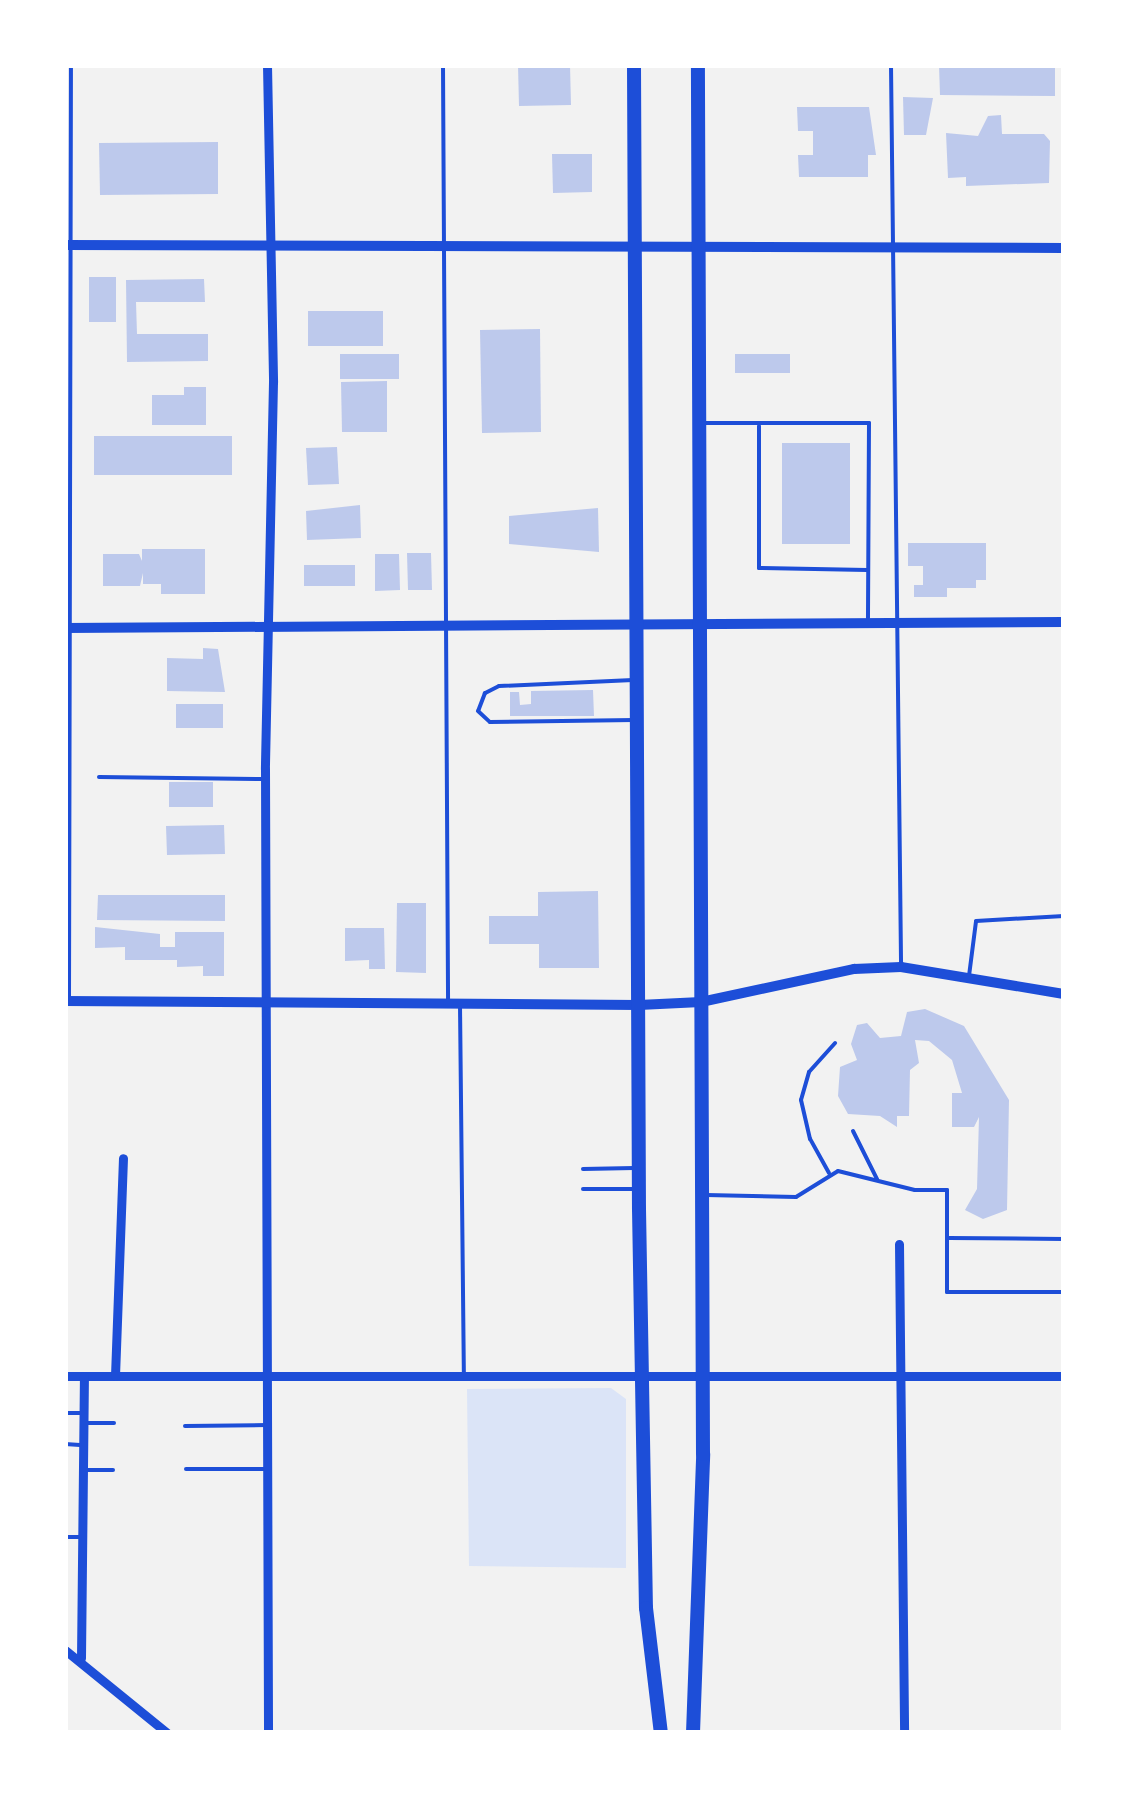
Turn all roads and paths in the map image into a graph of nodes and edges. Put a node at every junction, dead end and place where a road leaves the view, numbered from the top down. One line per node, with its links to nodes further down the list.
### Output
1 (71, 65): 7 (lane)
2 (267, 65): 8 (street)
3 (442, 65): 9 (lane)
4 (634, 65): 10 (highway)
5 (698, 65): 11 (highway)
6 (891, 65): 12 (lane)
7 (67, 246): 8 (street); 24 (lane)
8 (270, 246): 9 (street); 23 (street)
9 (446, 246): 10 (street); 22 (lane)
10 (633, 247): 11 (street); 20 (highway)
11 (698, 247): 12 (street); 14 (highway)
12 (892, 248): 13 (street); 19 (lane)
13 (1064, 248)
14 (698, 423): 15 (lane); 21 (highway)
15 (759, 424): 16 (lane); 16 (lane)
16 (867, 570): 18 (lane)
17 (1064, 622): 19 (street)
18 (868, 623): 19 (street); 21 (street)
19 (898, 623): 30 (lane)
20 (637, 624): 21 (street); 22 (street); 25 (highway)
21 (700, 624): 35 (highway)
22 (448, 626): 23 (street); 33 (lane)
23 (272, 627): 24 (street); 28 (street)
24 (68, 628): 34 (lane)
25 (637, 680): 26 (highway); 26 (lane)
26 (638, 720): 37 (highway)
27 (99, 777): 28 (lane)
28 (265, 780): 36 (street)
29 (1064, 916): 31 (lane)
30 (901, 967): 31 (street); 35 (street)
31 (970, 976): 32 (street)
32 (1064, 994)
33 (454, 1000): 36 (street); 37 (street); 55 (lane)
34 (67, 1002): 36 (street)
35 (701, 1002): 37 (street); 47 (highway)
36 (264, 1003): 59 (street)
37 (640, 1005): 42 (highway)
38 (836, 1043): 43 (lane)
39 (853, 1131): 44 (lane)
40 (123, 1158): 58 (street)
41 (583, 1168): 42 (lane)
42 (639, 1168): 46 (highway)
43 (829, 1172): 44 (lane); 47 (lane)
44 (877, 1180): 48 (lane)
45 (583, 1188): 46 (lane)
46 (639, 1188): 52 (highway)
47 (702, 1194): 53 (highway)
48 (947, 1238): 49 (lane); 51 (lane)
49 (1064, 1239)
50 (899, 1244): 54 (street)
51 (1064, 1292)
52 (642, 1374): 53 (street); 55 (street); 78 (highway)
53 (702, 1374): 54 (street); 79 (highway)
54 (902, 1374): 60 (street); 80 (street)
55 (464, 1375): 59 (street)
56 (65, 1376): 57 (street)
57 (84, 1376): 58 (street); 62 (street)
58 (115, 1376): 59 (street)
59 (267, 1376): 64 (street)
60 (1064, 1376)
61 (65, 1413): 62 (lane)
62 (83, 1418): 63 (lane); 67 (street)
63 (114, 1424)
64 (267, 1424): 65 (lane); 69 (street)
65 (185, 1426)
66 (65, 1444): 67 (lane)
67 (83, 1444): 70 (street)
68 (186, 1469): 69 (lane)
69 (267, 1469): 77 (street)
70 (83, 1470): 71 (lane); 72 (street)
71 (113, 1470)
72 (82, 1536): 73 (lane); 75 (street)
73 (65, 1537)
74 (65, 1650): 75 (street)
75 (81, 1658): 76 (street)
76 (168, 1733)
77 (268, 1733)
78 (661, 1733)
79 (693, 1733)
80 (904, 1733)

